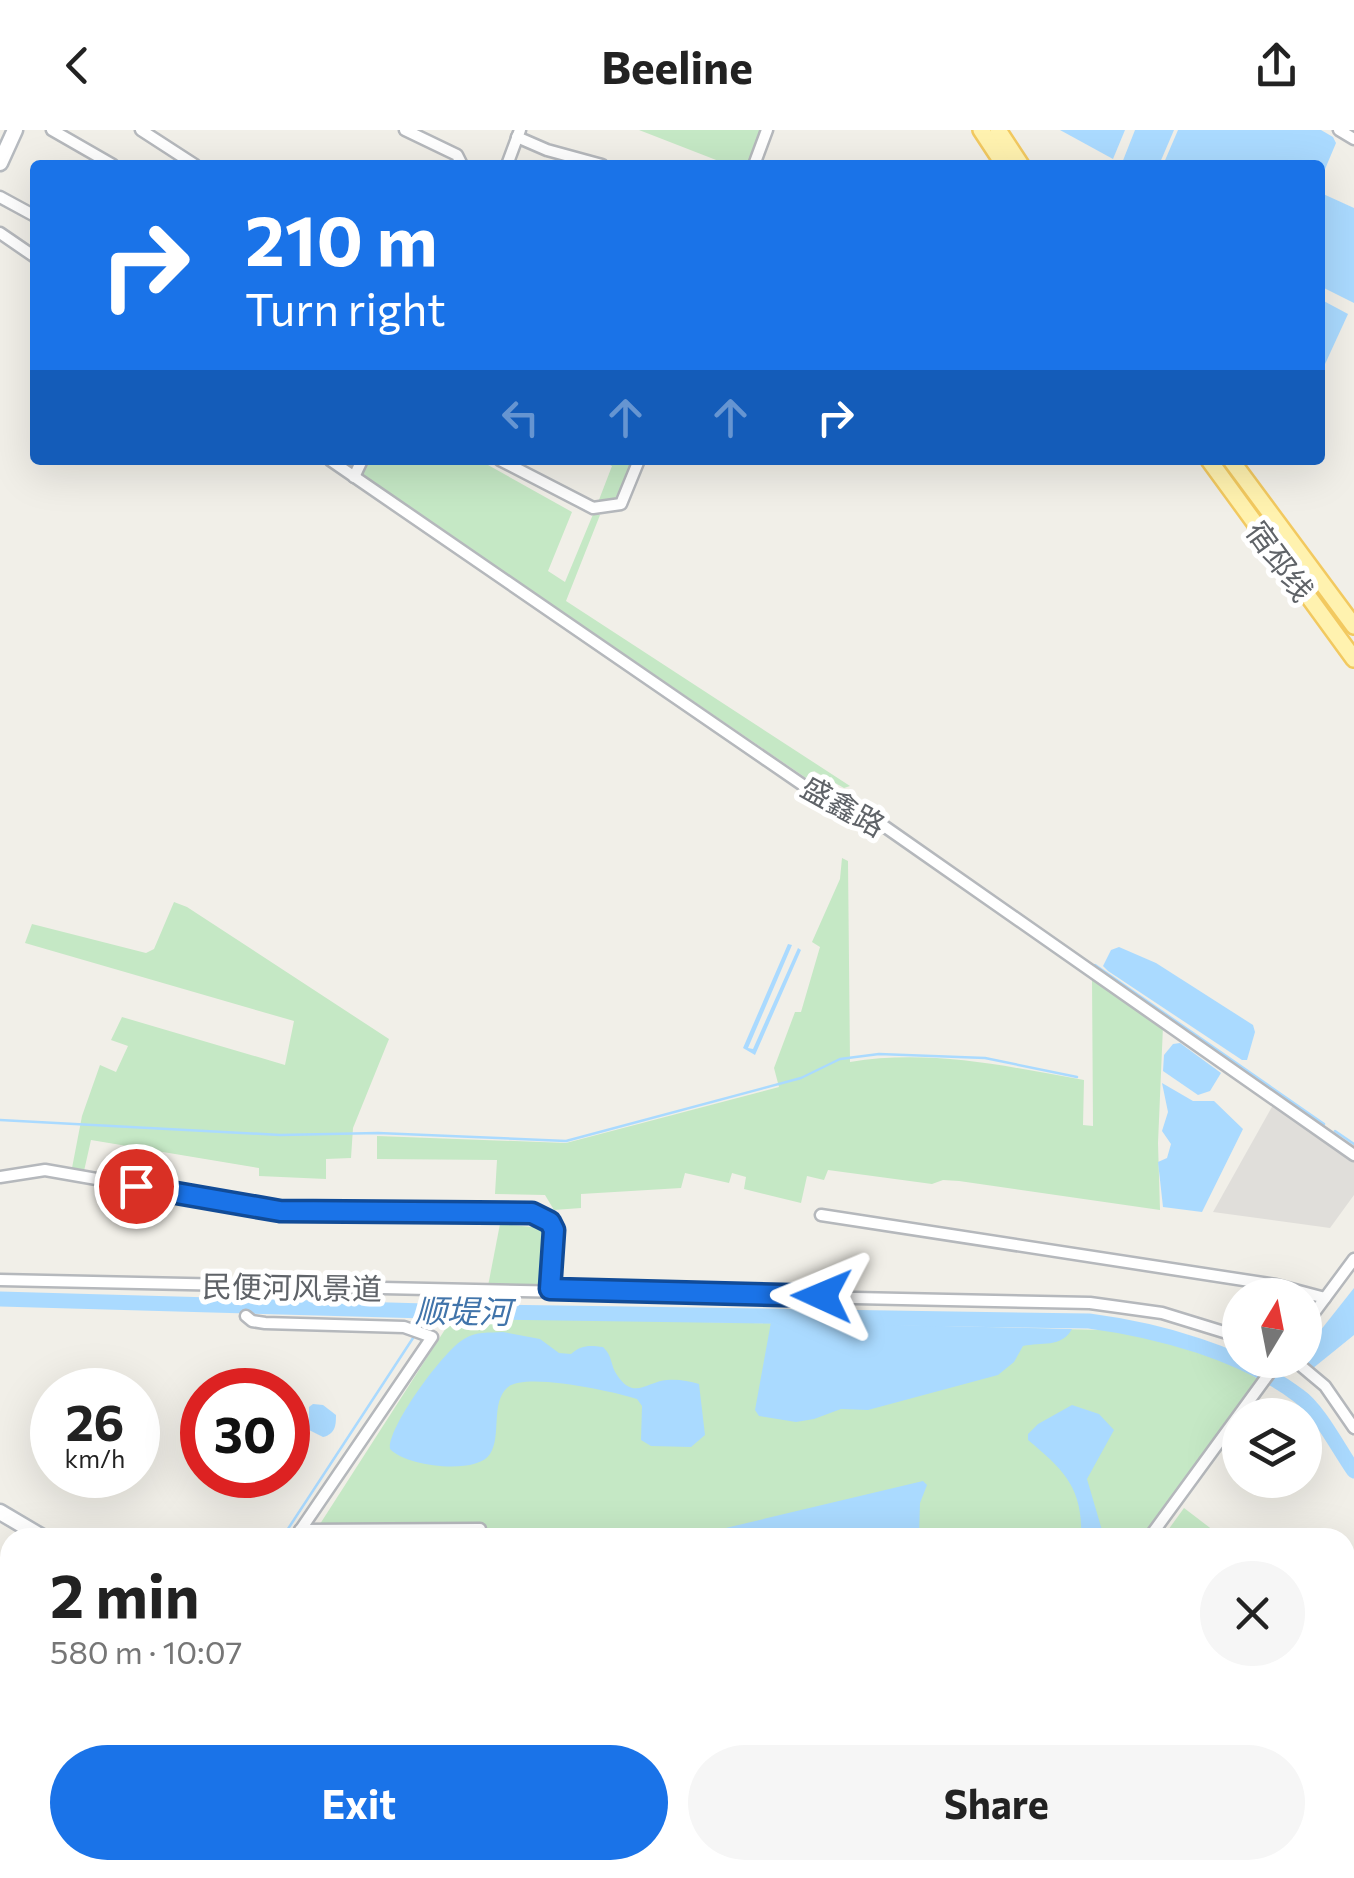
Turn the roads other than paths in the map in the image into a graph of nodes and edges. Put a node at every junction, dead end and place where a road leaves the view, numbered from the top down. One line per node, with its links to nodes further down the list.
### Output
1 (15, 130): 19 (street)
2 (52, 130): 11 (street)
3 (140, 130): 12 (street)
4 (404, 130): 13 (street)
5 (767, 130): 16 (street)
6 (982, 130): 17 (main road)
7 (998, 130): 18 (main road)
8 (1339, 130): 10 (street)
9 (518, 134): 14 (street); 15 (street)
10 (1354, 139)
11 (104, 160)
12 (188, 160)
13 (460, 160)
14 (509, 160)
15 (580, 160)
16 (756, 160)
17 (1001, 160)
18 (1018, 160)
19 (0, 164)
20 (0, 197): 21 (street)
21 (30, 213)
22 (0, 234): 23 (street)
23 (30, 255)
24 (338, 465): 30 (street, 盛鑫路)
25 (360, 465): 30 (street)
26 (510, 465): 27 (street)
27 (637, 465)
28 (1213, 465): 32 (main road, 宿邳线)
29 (1235, 465): 31 (main road, 宿邳线)
30 (354, 476): 33 (street, 盛鑫路)
31 (1354, 626)
32 (1354, 659)
33 (1354, 1155)
34 (0, 1177): 38 (street)
35 (821, 1215): 39 (street)
36 (1354, 1259): 39 (street)
37 (0, 1280): 38 (street, 民便河风景道)
38 (550, 1289): 42 (street, 民便河风景道)
39 (1325, 1298): 40 (street)
40 (1322, 1302)
41 (246, 1316): 48 (street)
42 (1222, 1331)
43 (1265, 1378): 49 (street)
44 (1315, 1378): 45 (street)
45 (1354, 1428)
46 (0, 1512): 47 (street)
47 (27, 1528)
48 (302, 1528)
49 (1156, 1528)

